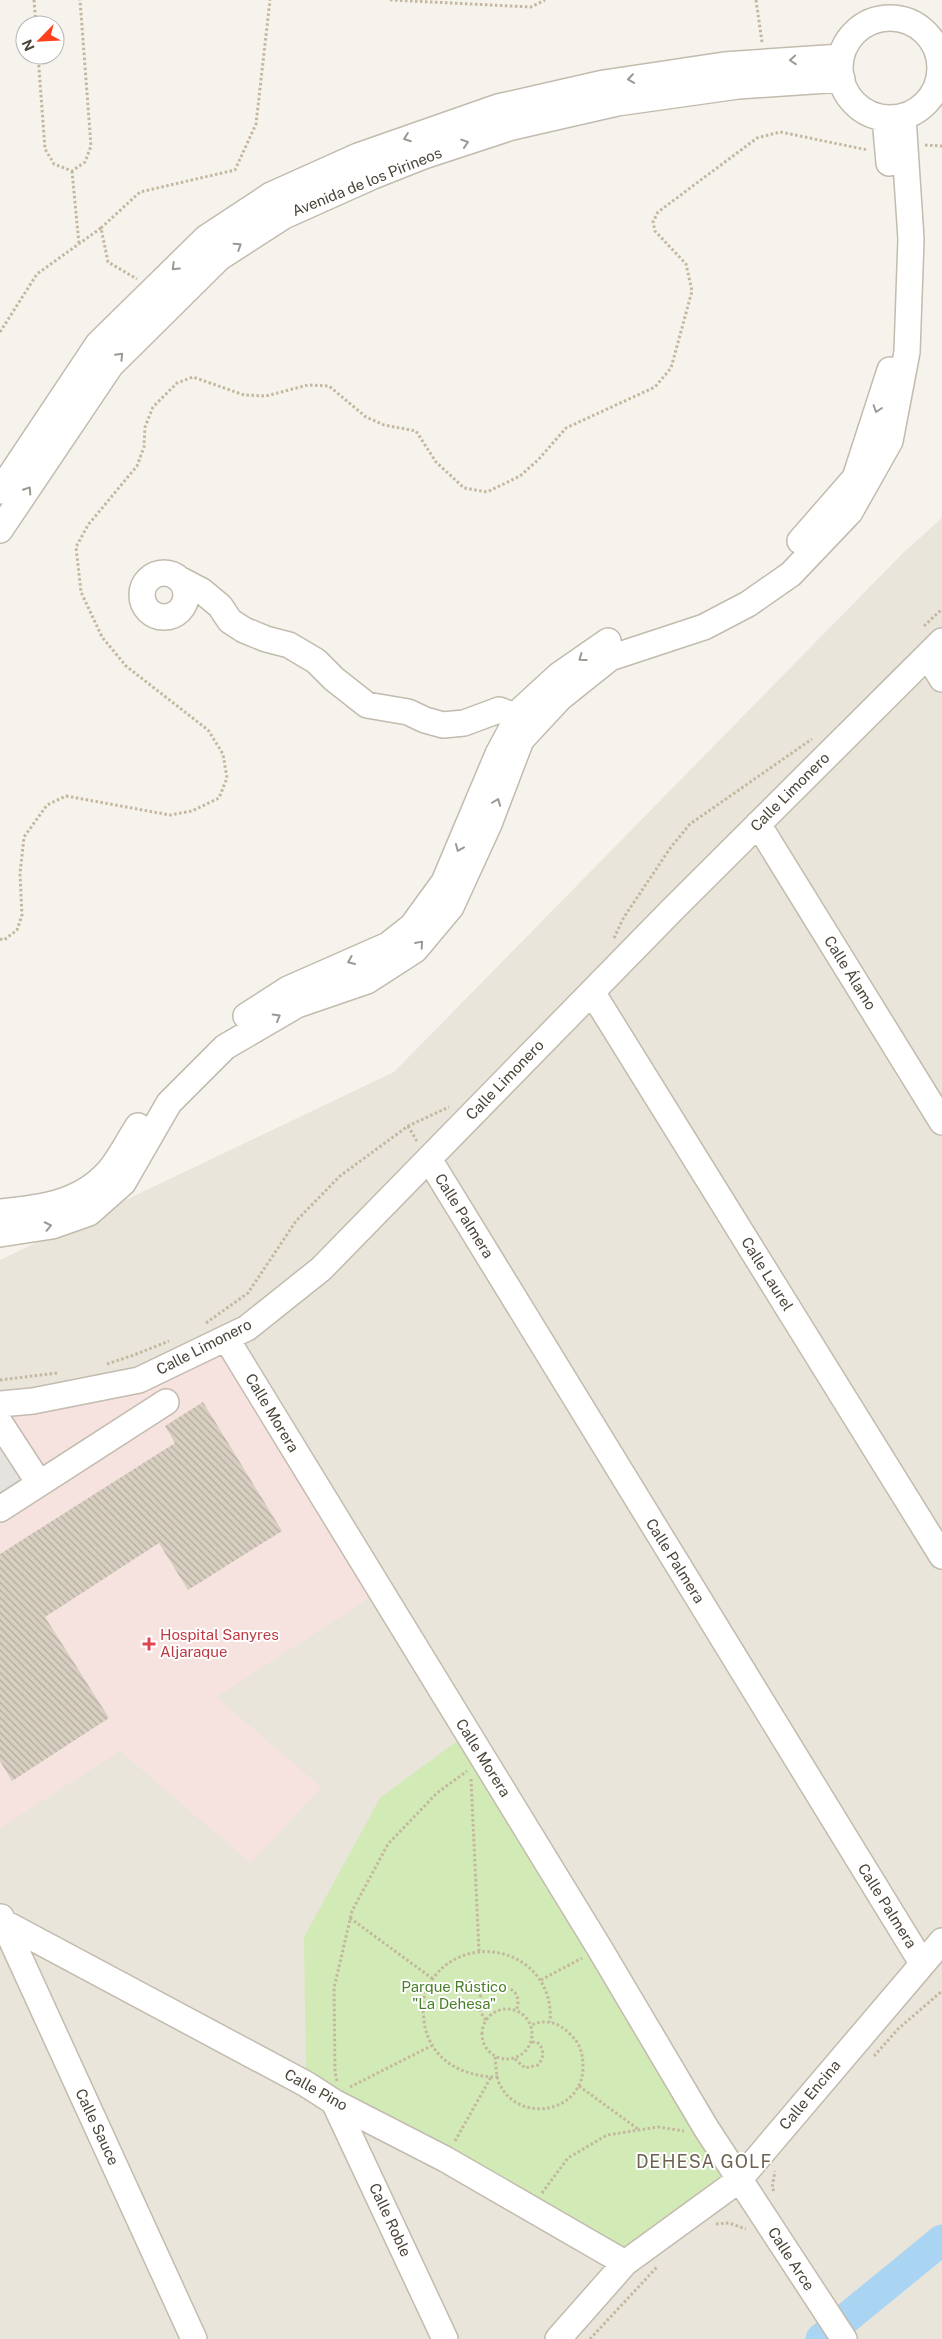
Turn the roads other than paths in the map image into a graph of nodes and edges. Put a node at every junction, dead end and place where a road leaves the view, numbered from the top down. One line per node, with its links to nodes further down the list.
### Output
1 (886, 10): 2 (street); 3 (street)
2 (841, 68): 4 (street); 5 (street, Avenida de los Pirineos, one-way to 5); 6 (street, Avenida de los Pirineos, one-way to 2)
3 (939, 72): 4 (street)
4 (894, 117): 10 (street)
5 (0, 491)
6 (0, 530)
7 (179, 578): 10 (street)
8 (930, 642): 9 (street); 11 (street, Calle Limonero)
9 (942, 680)
10 (525, 723): 15 (street, one-way to 15); 16 (street, one-way to 10)
11 (758, 824): 12 (street, Calle Limonero); 13 (street, Calle Álamo)
12 (592, 992): 14 (street, Calle Limonero); 23 (street, Calle Laurel)
13 (942, 1122)
14 (429, 1159): 17 (street, Calle Limonero); 26 (street, Calle Palmera)
15 (0, 1212)
16 (0, 1234)
17 (226, 1338): 19 (street, Calle Limonero); 28 (street, Calle Morera)
18 (166, 1402): 21 (street)
19 (0, 1404)
20 (0, 1423): 21 (street)
21 (39, 1484): 22 (street)
22 (0, 1509)
23 (942, 1556)
24 (2, 1919): 27 (street, Calle Pino); 30 (street, Calle Sauce)
25 (942, 1941): 26 (street, Calle Encina)
26 (922, 1963): 28 (street, Calle Encina)
27 (337, 2097): 29 (street, Calle Pino); 31 (street, Calle Roble)
28 (739, 2180): 29 (street, Calle Encina); 33 (street, Calle Arce)
29 (625, 2263): 32 (street, Calle Encina)
30 (194, 2339)
31 (445, 2339)
32 (558, 2339)
33 (844, 2339)

